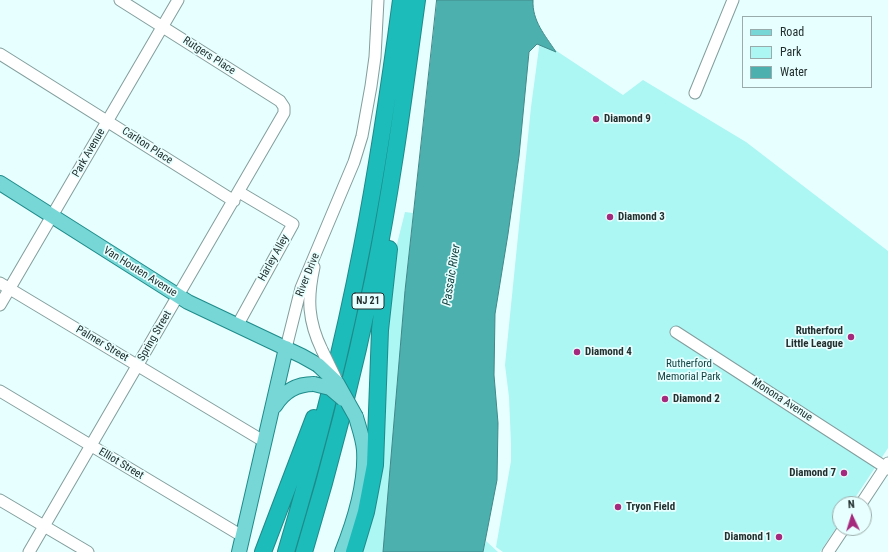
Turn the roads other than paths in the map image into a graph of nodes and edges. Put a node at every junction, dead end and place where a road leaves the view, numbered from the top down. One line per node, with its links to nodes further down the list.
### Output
1 (120, 0): 7 (street, Rutgers Place)
2 (178, 0): 7 (street, Park Avenue)
3 (378, 0): 16 (street, River Drive)
4 (401, 0): 22 (highway, NJ 21)
5 (417, 0): 8 (highway, NJ 21)
6 (733, 0): 10 (street)
7 (162, 26): 11 (street, Rutgers Place); 12 (street, Park Avenue)
8 (411, 46): 43 (highway, NJ 21); 45 (highway)
9 (0, 54): 12 (street, Carlton Place)
10 (695, 93)
11 (280, 120): 14 (street, Spring Street)
12 (108, 121): 14 (street, Carlton Place); 15 (street, Park Avenue)
13 (0, 183): 15 (main road, Van Houten Avenue)
14 (236, 196): 18 (street, Spring Street); 20 (street, Harley Alley)
15 (52, 216): 17 (street, Park Avenue); 18 (main road, Van Houten Avenue)
16 (317, 251): 23 (street, River Drive); 25 (street, bridge)
17 (5, 286): 19 (street, Park Avenue); 24 (street, Palmer Street)
18 (178, 296): 20 (main road, Van Houten Avenue); 24 (street, Spring Street)
19 (0, 305)
20 (237, 326): 23 (main road, Van Houten Avenue)
21 (676, 332): 31 (street, Monona Avenue)
22 (343, 334): 41 (highway); 42 (highway, NJ 21)
23 (286, 348): 25 (main road, Van Houten Avenue, bridge); 27 (main road, River Drive)
24 (138, 366): 29 (street, Palmer Street); 30 (street, Spring Street)
25 (342, 390): 28 (main road, Van Houten Avenue, bridge)
26 (0, 391): 30 (street, Elliot Street)
27 (271, 415): 28 (main road, bridge); 29 (main road, River Drive)
28 (356, 417): 44 (main road)
29 (265, 442): 35 (main road, River Drive)
30 (91, 446): 34 (street, Spring Street); 35 (street, Elliot Street)
31 (887, 467): 32 (street)
32 (867, 496)
33 (0, 500): 34 (street)
34 (44, 526): 38 (street, Spring Street); 39 (street)
35 (242, 536): 40 (main road, River Drive)
36 (839, 536): 37 (street)
37 (830, 551)
38 (29, 552)
39 (88, 552)
40 (239, 552)
41 (263, 552)
42 (286, 552)
43 (304, 552)
44 (342, 552)
45 (354, 552)

